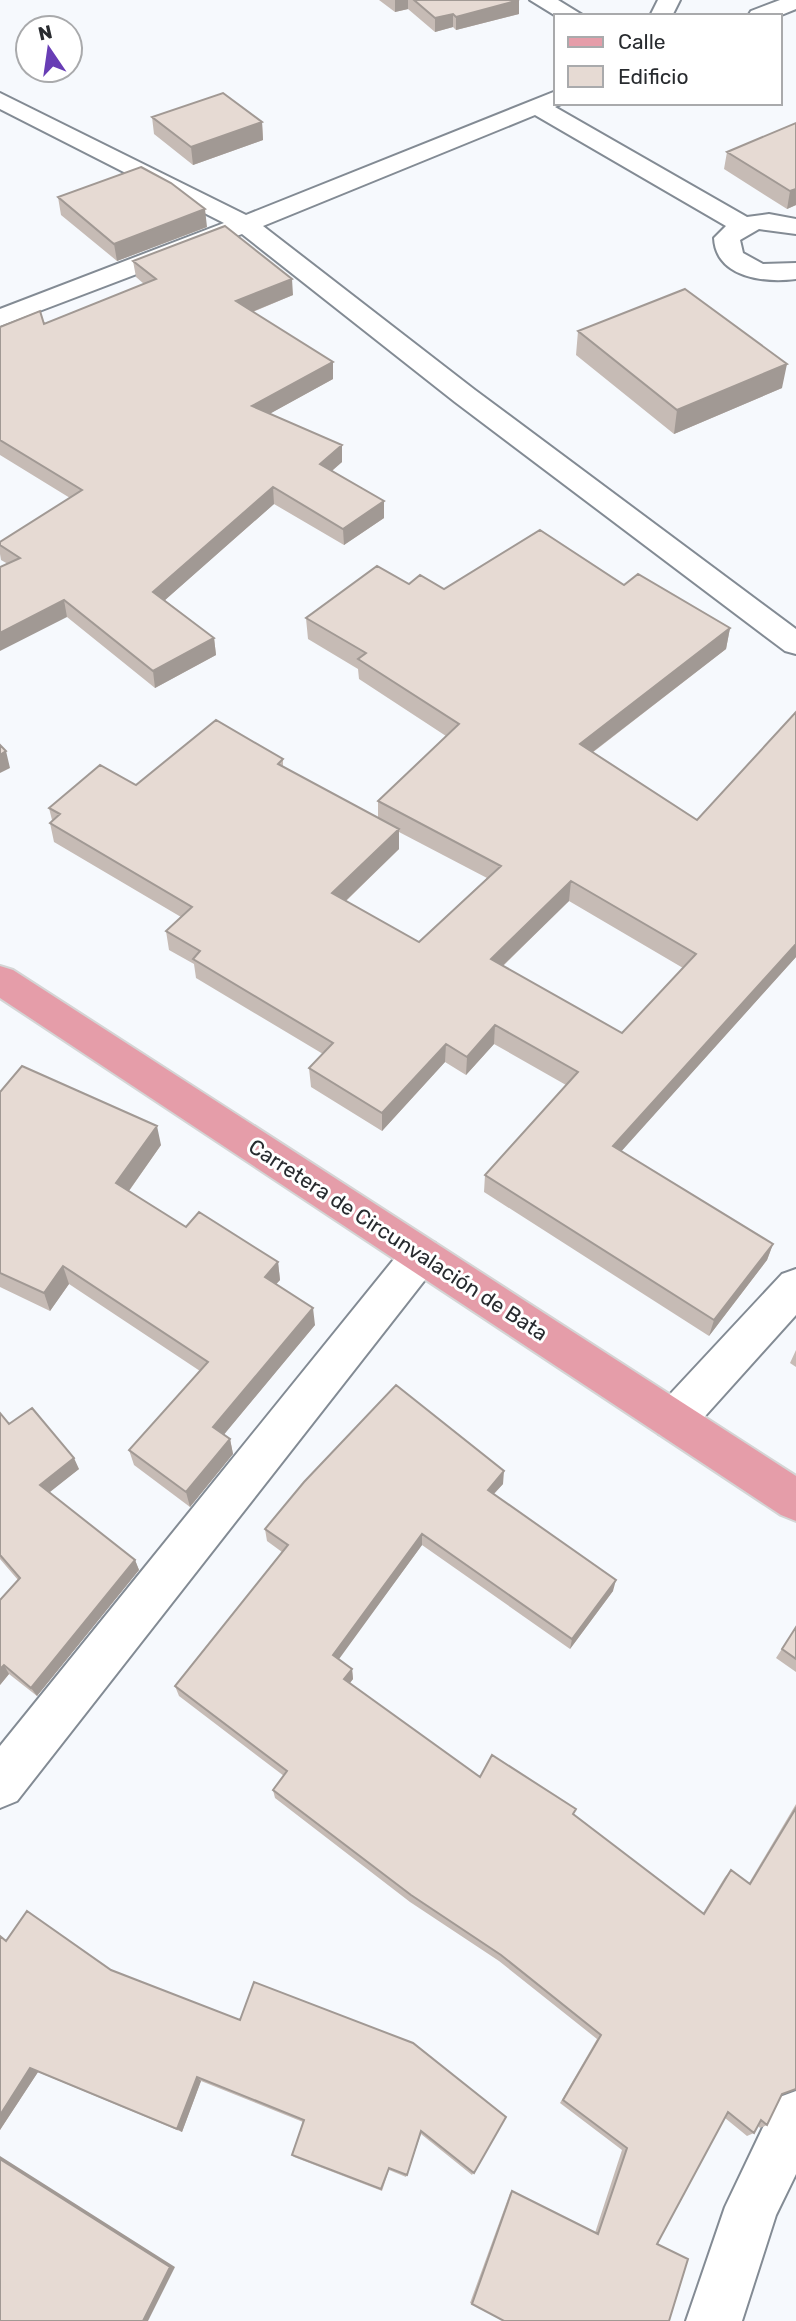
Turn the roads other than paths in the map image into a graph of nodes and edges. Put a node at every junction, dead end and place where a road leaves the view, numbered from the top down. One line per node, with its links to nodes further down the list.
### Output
1 (541, 0): 3 (street)
2 (796, 1): 4 (street)
3 (569, 14)
4 (764, 14)
5 (0, 100): 7 (street)
6 (547, 102): 7 (street); 8 (street)
7 (245, 224): 11 (street); 12 (street)
8 (743, 225): 9 (street); 10 (street)
9 (796, 227)
10 (796, 271)
11 (0, 318)
12 (796, 645)
13 (0, 981): 14 (main road, Carretera de Circunvalación de Bata)
14 (421, 1255): 16 (main road, Carretera de Circunvalación de Bata); 18 (street)
15 (796, 1286): 16 (street)
16 (674, 1420): 17 (main road, Carretera de Circunvalación de Bata)
17 (796, 1500)
18 (0, 1784)
19 (796, 2117): 20 (street)
20 (714, 2321)

